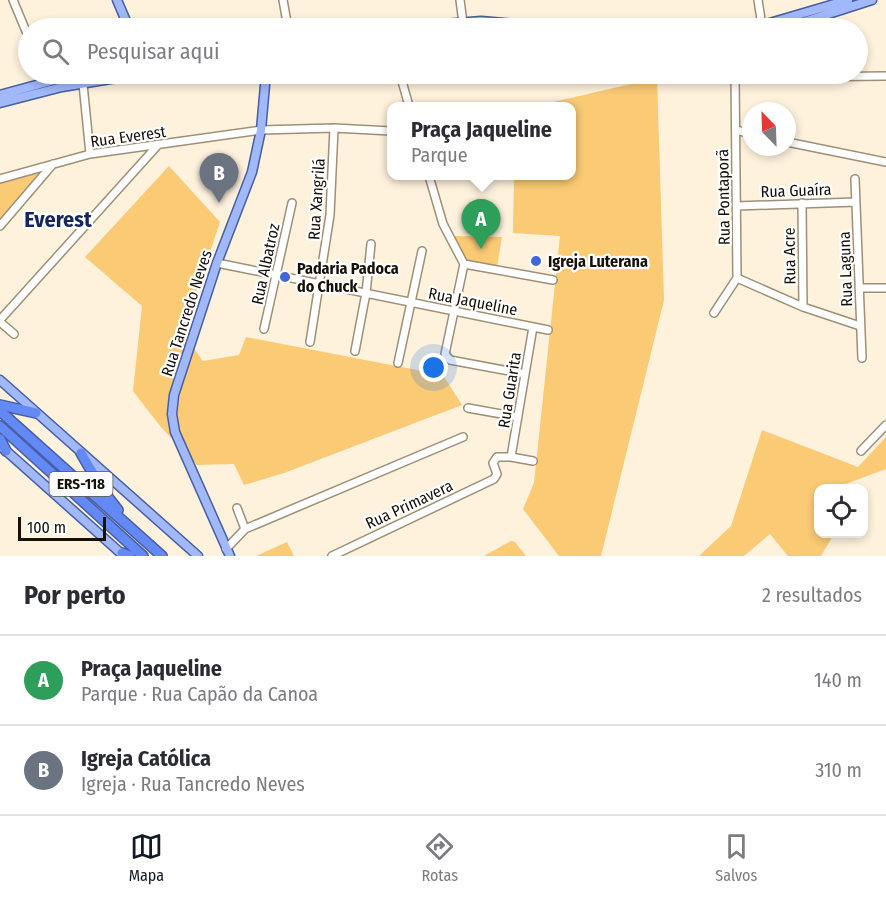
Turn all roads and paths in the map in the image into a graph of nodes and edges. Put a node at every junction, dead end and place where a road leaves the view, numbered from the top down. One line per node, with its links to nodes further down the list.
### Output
1 (13, 0): 8 (street)
2 (117, 0): 9 (main road)
3 (283, 0): 10 (street)
4 (460, 0): 11 (street)
5 (758, 0): 12 (street)
6 (848, 0): 13 (main road)
7 (872, 0): 14 (main road)
8 (20, 18)
9 (125, 18)
10 (286, 18)
11 (462, 18)
12 (758, 18)
13 (788, 18)
14 (816, 18)
15 (868, 76): 16 (street)
16 (886, 76)
17 (30, 84): 22 (main road)
18 (83, 84): 24 (main road); 32 (street)
19 (265, 84): 26 (main road, Rua Tancredo Neves)
20 (402, 84): 23 (street)
21 (735, 84): 27 (street, Rua Pontaporã)
22 (0, 95)
23 (408, 102)
24 (0, 103)
25 (334, 129): 26 (street, Rua Everest); 28 (street, Rua Everest); 50 (street, Rua Xangrilá)
26 (261, 130): 31 (street, Rua Everest); 45 (main road, Rua Tancredo Neves)
27 (736, 130): 29 (street); 41 (street, Rua Pontaporã)
28 (387, 131)
29 (742, 132)
30 (796, 144): 33 (street)
31 (158, 146): 32 (street, Rua Everest); 58 (street)
32 (90, 154): 34 (street, Rua Everest)
33 (886, 162)
34 (53, 164): 35 (street, Rua Everest); 42 (street)
35 (0, 179)
36 (855, 179): 38 (street, Rua Laguna)
37 (430, 180): 46 (street)
38 (855, 202): 40 (street, Rua Guaíra); 51 (street, Rua Laguna)
39 (291, 203): 47 (street, Rua Albatroz)
40 (802, 203): 41 (street, Rua Guaíra); 55 (street, Rua Acre)
41 (737, 206): 48 (street, Rua Pontaporã)
42 (0, 226)
43 (371, 244): 53 (street)
44 (422, 251): 54 (street)
45 (217, 263): 47 (street, Rua Jaqueline); 87 (main road, Rua Tancredo Neves)
46 (464, 264): 49 (street); 56 (street)
47 (276, 275): 50 (street, Rua Jaqueline); 61 (street, Rua Albatroz)
48 (737, 278): 55 (street); 57 (street)
49 (553, 280)
50 (320, 284): 53 (street, Rua Jaqueline); 64 (street, Rua Xangrilá)
51 (859, 288): 52 (street); 59 (street, Rua Laguna)
52 (886, 288)
53 (366, 293): 54 (street, Rua Jaqueline); 65 (street)
54 (411, 302): 56 (street, Rua Jaqueline); 67 (street)
55 (803, 307): 59 (street)
56 (455, 311): 60 (street, Rua Jaqueline); 68 (street)
57 (714, 313)
58 (0, 321): 63 (street)
59 (860, 326): 66 (street, Rua Laguna)
60 (533, 327): 62 (street, Rua Jaqueline); 68 (street, Rua Guarita)
61 (264, 329)
62 (548, 330)
63 (14, 334)
64 (310, 342)
65 (355, 351)
66 (862, 358)
67 (398, 363)
68 (525, 375): 74 (street, Rua Guarita)
69 (0, 380): 73 (main road)
70 (0, 405): 73 (highway)
71 (468, 408): 74 (street)
72 (0, 411): 85 (highway, ERS-118)
73 (36, 413): 81 (main road)
74 (519, 417): 82 (street, Rua Guarita)
75 (886, 425): 80 (street)
76 (0, 426): 89 (highway, ERS-118)
77 (463, 437): 86 (street)
78 (0, 439): 79 (highway)
79 (3, 448): 88 (main road)
80 (861, 451)
81 (81, 453): 85 (highway); 91 (main road)
82 (511, 457): 83 (street); 92 (street, Rua Primavera)
83 (533, 461)
84 (237, 508): 86 (street)
85 (132, 529): 90 (highway, ERS-118)
86 (245, 529): 87 (street)
87 (228, 552)
88 (125, 555)
89 (143, 556)
90 (162, 556)
91 (198, 556)
92 (332, 556)

